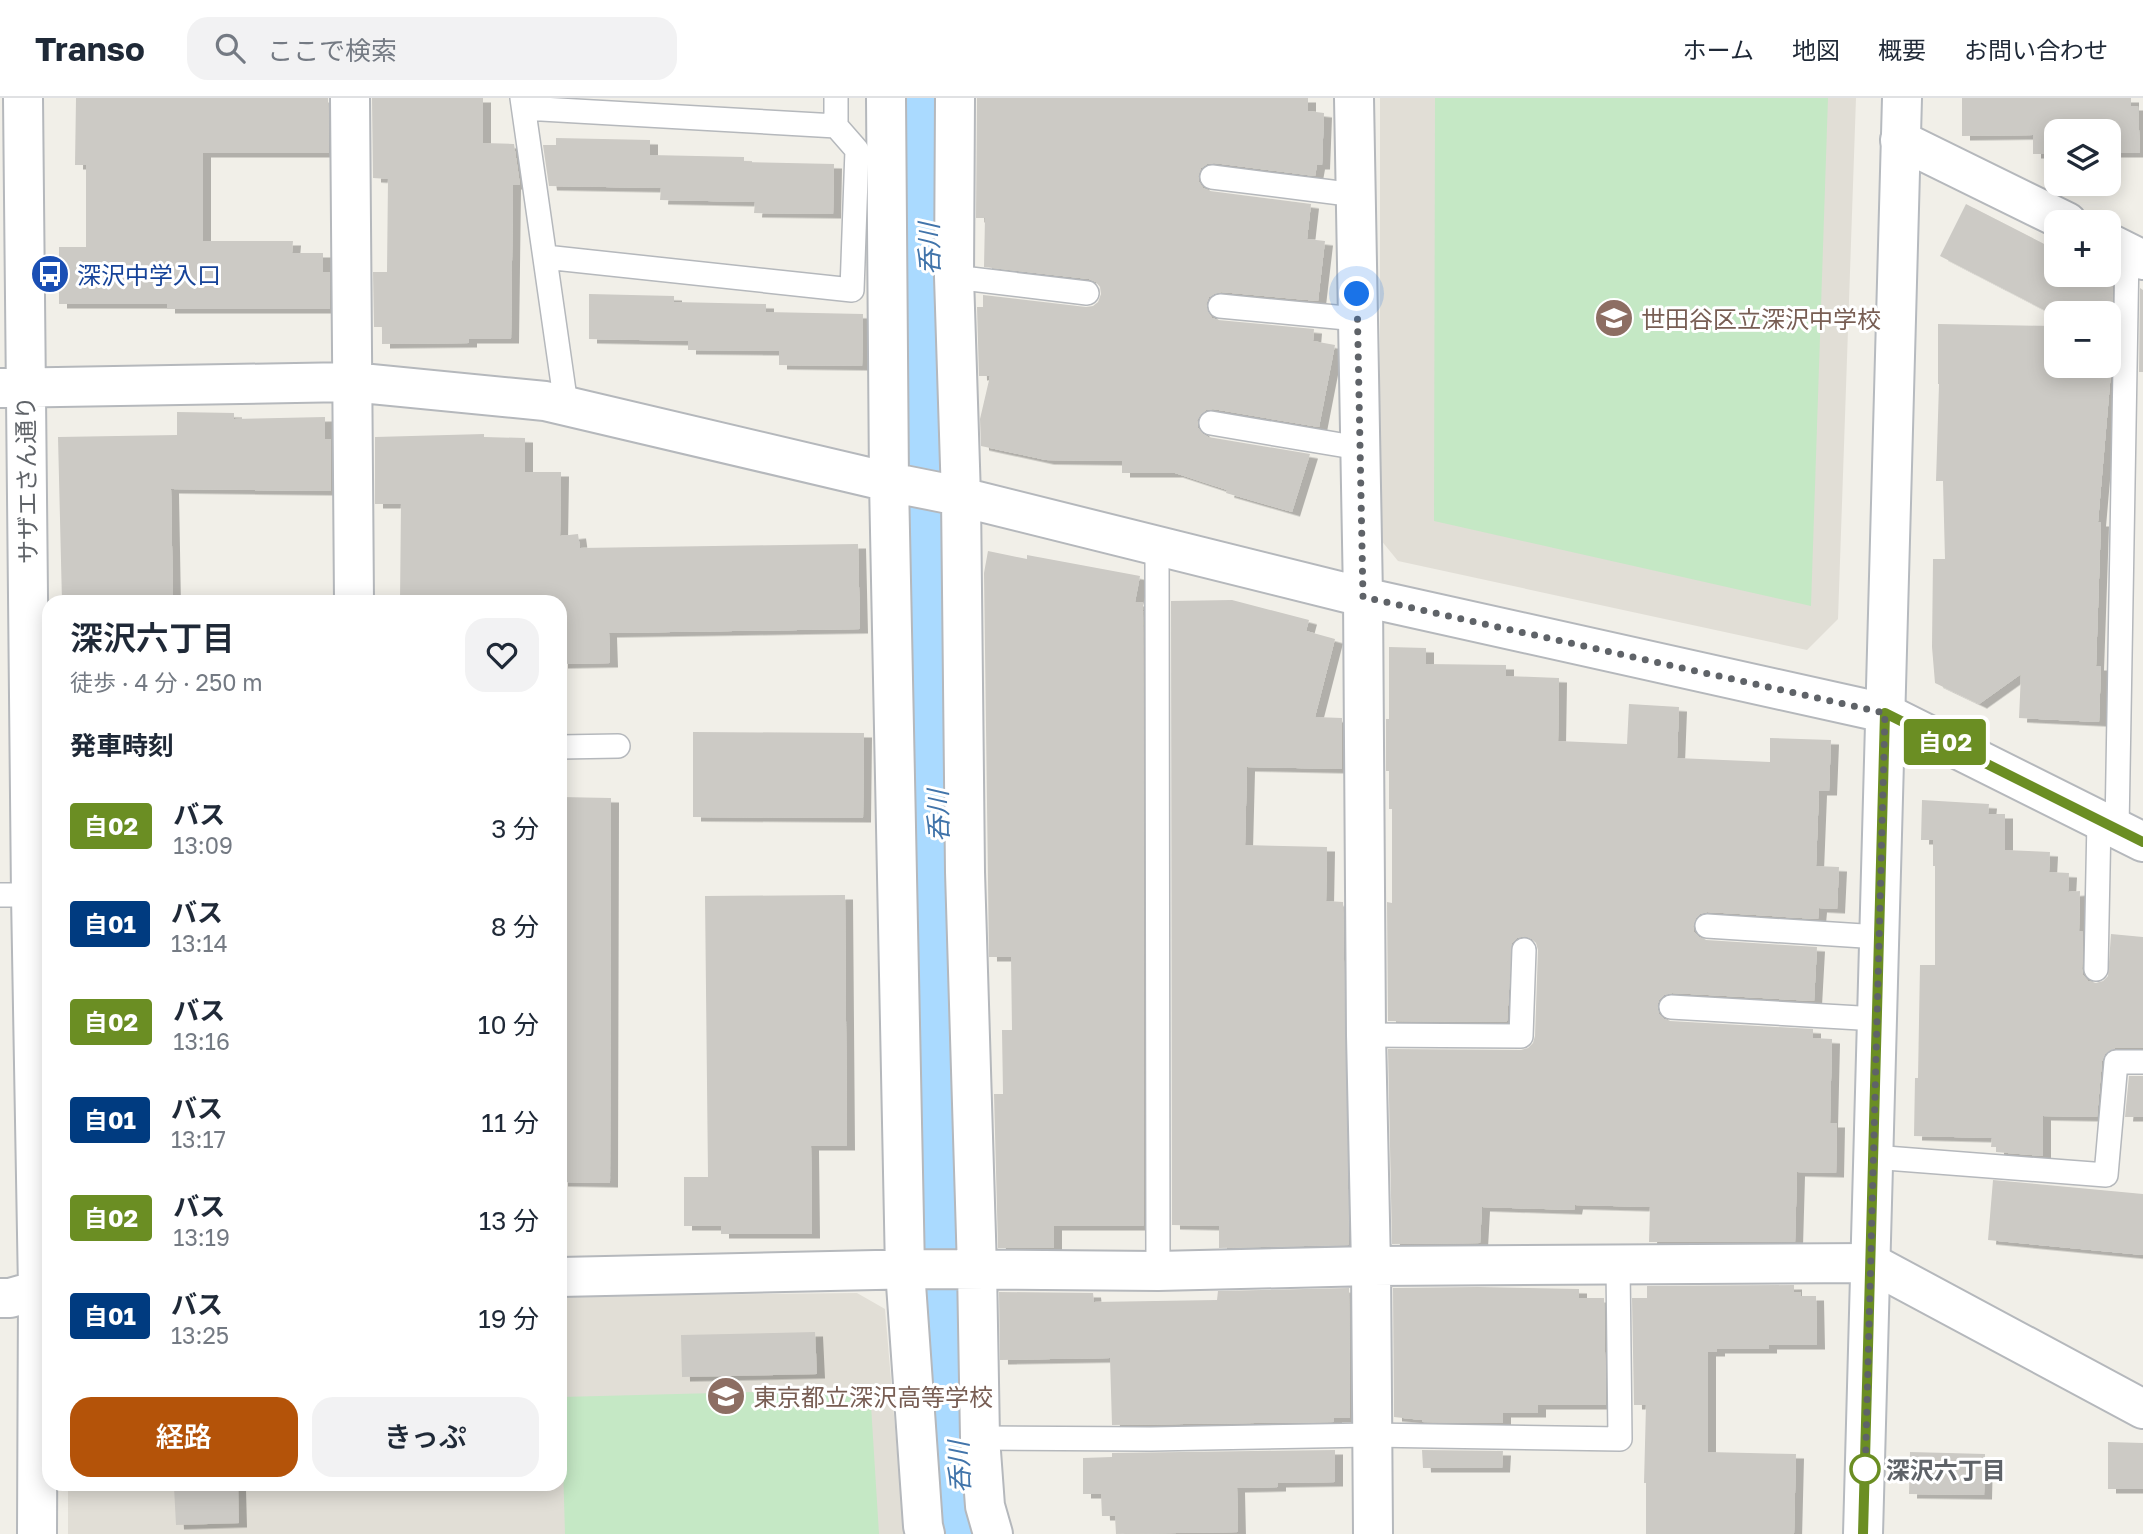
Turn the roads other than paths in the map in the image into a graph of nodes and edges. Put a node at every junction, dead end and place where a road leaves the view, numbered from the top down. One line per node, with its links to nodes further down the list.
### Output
1 (23, 98): 21 (street, サザエさん通り)
2 (349, 98): 20 (street)
3 (836, 98): 9 (lane)
4 (886, 98): 25 (street)
5 (955, 98): 16 (street)
6 (1354, 98): 12 (street)
7 (1902, 98): 10 (street)
8 (523, 103): 9 (lane); 15 (lane)
9 (836, 126): 15 (lane)
10 (1900, 139): 13 (street); 30 (street)
11 (1212, 177): 12 (lane)
12 (1356, 195): 19 (street)
13 (2044, 211)
14 (2126, 252): 33 (lane)
15 (545, 257): 22 (lane)
16 (954, 277): 17 (lane); 26 (street)
17 (1087, 293)
18 (1220, 306): 19 (lane)
19 (1357, 319): 24 (street)
20 (351, 382): 21 (street); 22 (street); 28 (street)
21 (12, 388): 34 (street, サザエさん通り)
22 (566, 405): 25 (street)
23 (1211, 423): 24 (lane)
24 (1359, 448): 29 (street)
25 (897, 484): 26 (street); 48 (street)
26 (955, 496): 27 (street); 49 (street)
27 (1157, 546): 29 (street); 50 (lane)
28 (354, 595)
29 (1363, 597): 30 (street); 41 (street)
30 (1885, 713): 33 (street); 36 (street)
31 (618, 746): 32 (lane)
32 (567, 747)
33 (2120, 831): 38 (lane)
34 (15, 895): 44 (street, サザエさん通り)
35 (1707, 926): 36 (lane)
36 (1879, 937): 40 (street)
37 (1524, 950): 41 (lane)
38 (2096, 969)
39 (1671, 1007): 40 (lane)
40 (1877, 1019): 43 (street)
41 (1366, 1035): 46 (street)
42 (2143, 1062): 43 (lane)
43 (1873, 1157): 45 (street)
44 (42, 1262)
45 (1871, 1263): 47 (street); 55 (street); 62 (street)
46 (1371, 1266): 47 (street); 50 (street); 56 (street)
47 (1618, 1266): 56 (lane)
48 (913, 1269): 49 (street); 51 (street); 59 (street)
49 (971, 1269): 50 (street); 57 (street)
50 (1158, 1271)
51 (567, 1277)
52 (42, 1290): 53 (street)
53 (0, 1298)
54 (42, 1359): 58 (street, サザエさん通り)
55 (2143, 1409)
56 (1371, 1435): 57 (lane); 61 (street)
57 (980, 1438): 60 (street)
58 (37, 1534)
59 (925, 1534)
60 (993, 1534)
61 (1373, 1534)
62 (1863, 1534)

